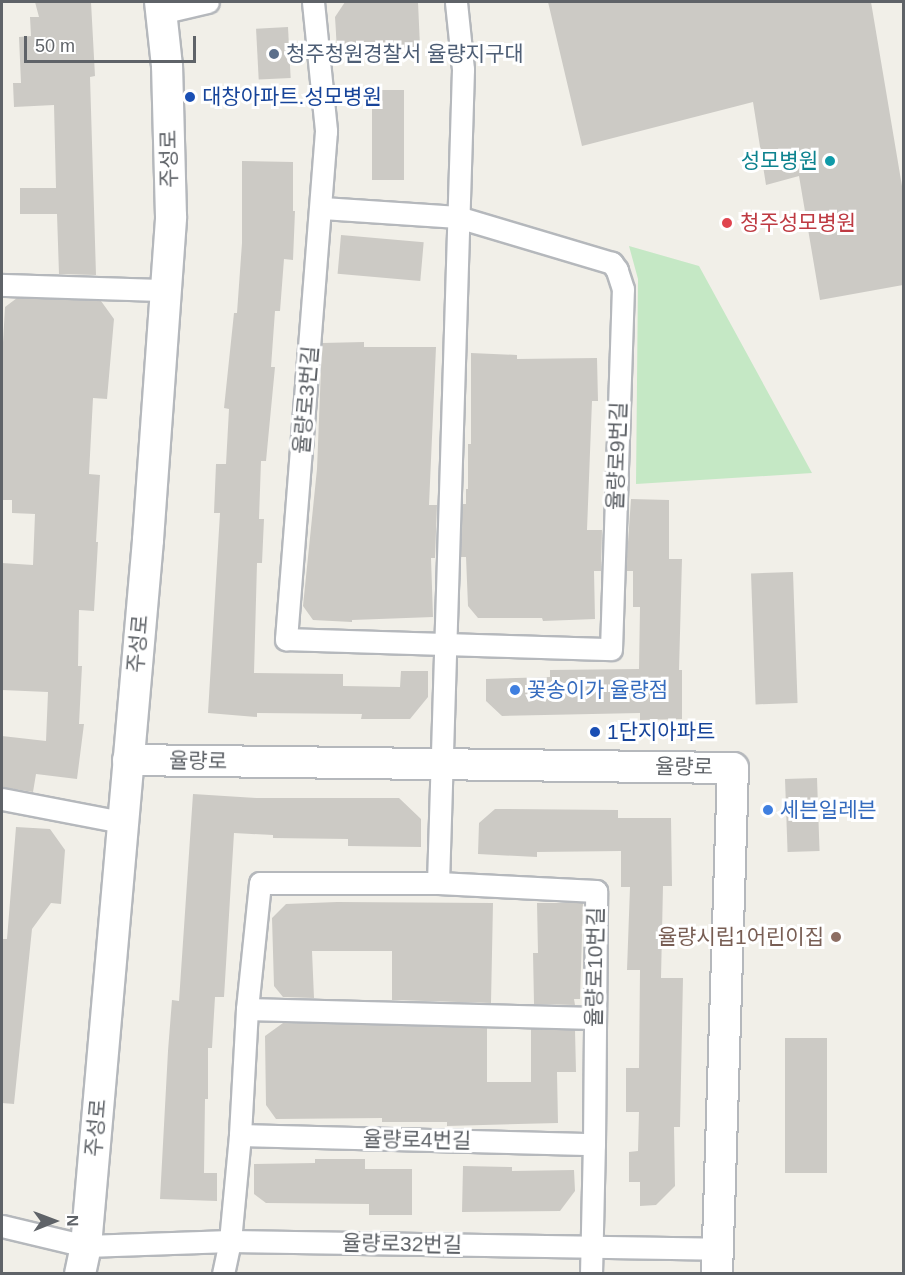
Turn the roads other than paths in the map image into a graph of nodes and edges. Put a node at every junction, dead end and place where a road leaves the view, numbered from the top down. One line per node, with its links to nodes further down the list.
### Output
1 (208, 2): 4 (street, 주성로)
2 (313, 2): 5 (street, 율량로3번길)
3 (456, 2): 6 (street)
4 (161, 7): 8 (street, 주성로)
5 (322, 208): 6 (street); 9 (street, 율량로3번길)
6 (458, 217): 9 (street); 9 (street, 율량로9번길)
7 (2, 285): 8 (street)
8 (165, 290): 10 (street, 주성로)
9 (447, 642): 11 (street)
10 (128, 760): 11 (street, 율량로); 13 (street, 주성로)
11 (443, 764): 14 (street); 23 (street, 율량로)
12 (2, 799): 13 (street)
13 (122, 822): 22 (street, 주성로)
14 (438, 883): 15 (street); 16 (street, 율량로10번길)
15 (248, 1010): 16 (street); 17 (street)
16 (594, 1018): 18 (street, 율량로10번길)
17 (240, 1136): 18 (street, 율량로4번길); 20 (street)
18 (594, 1144): 21 (street, 율량로10번길)
19 (2, 1226): 22 (street, 율량로32번길)
20 (230, 1242): 21 (street, 율량로32번길); 22 (street, 율량로32번길); 24 (street)
21 (592, 1248): 23 (street, 율량로32번길); 25 (street, 율량로10번길)
22 (83, 1260)
23 (717, 1261)
24 (223, 1274)
25 (591, 1274)

